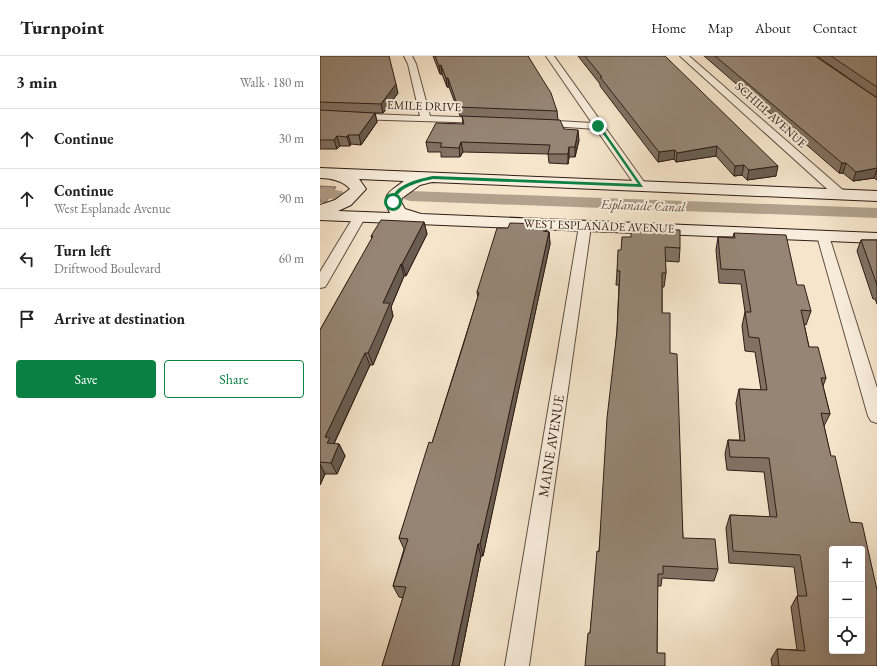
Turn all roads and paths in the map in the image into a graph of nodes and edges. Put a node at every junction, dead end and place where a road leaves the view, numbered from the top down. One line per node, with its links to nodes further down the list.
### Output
1 (408, 56): 5 (street)
2 (550, 56): 8 (street)
3 (684, 56): 12 (street, SCHILL AVENUE)
4 (320, 115): 5 (street, EMILE DRIVE)
5 (426, 119): 6 (street, EMILE DRIVE)
6 (497, 122)
7 (528, 123): 8 (street)
8 (598, 126): 11 (street)
9 (324, 173): 10 (main road); 14 (main road)
10 (433, 177): 11 (main road); 17 (main road)
11 (641, 186): 12 (main road)
12 (840, 194): 13 (main road)
13 (877, 196)
14 (320, 210)
15 (320, 215): 16 (main road, WEST ESPLANADE AVENUE)
16 (360, 216): 17 (main road, WEST ESPLANADE AVENUE); 21 (street)
17 (421, 219): 18 (main road, WEST ESPLANADE AVENUE)
18 (586, 226): 19 (main road, WEST ESPLANADE AVENUE); 23 (street, MAINE AVENUE)
19 (823, 236): 20 (main road, WEST ESPLANADE AVENUE); 22 (street)
20 (877, 238)
21 (320, 284)
22 (877, 416)
23 (516, 666)

